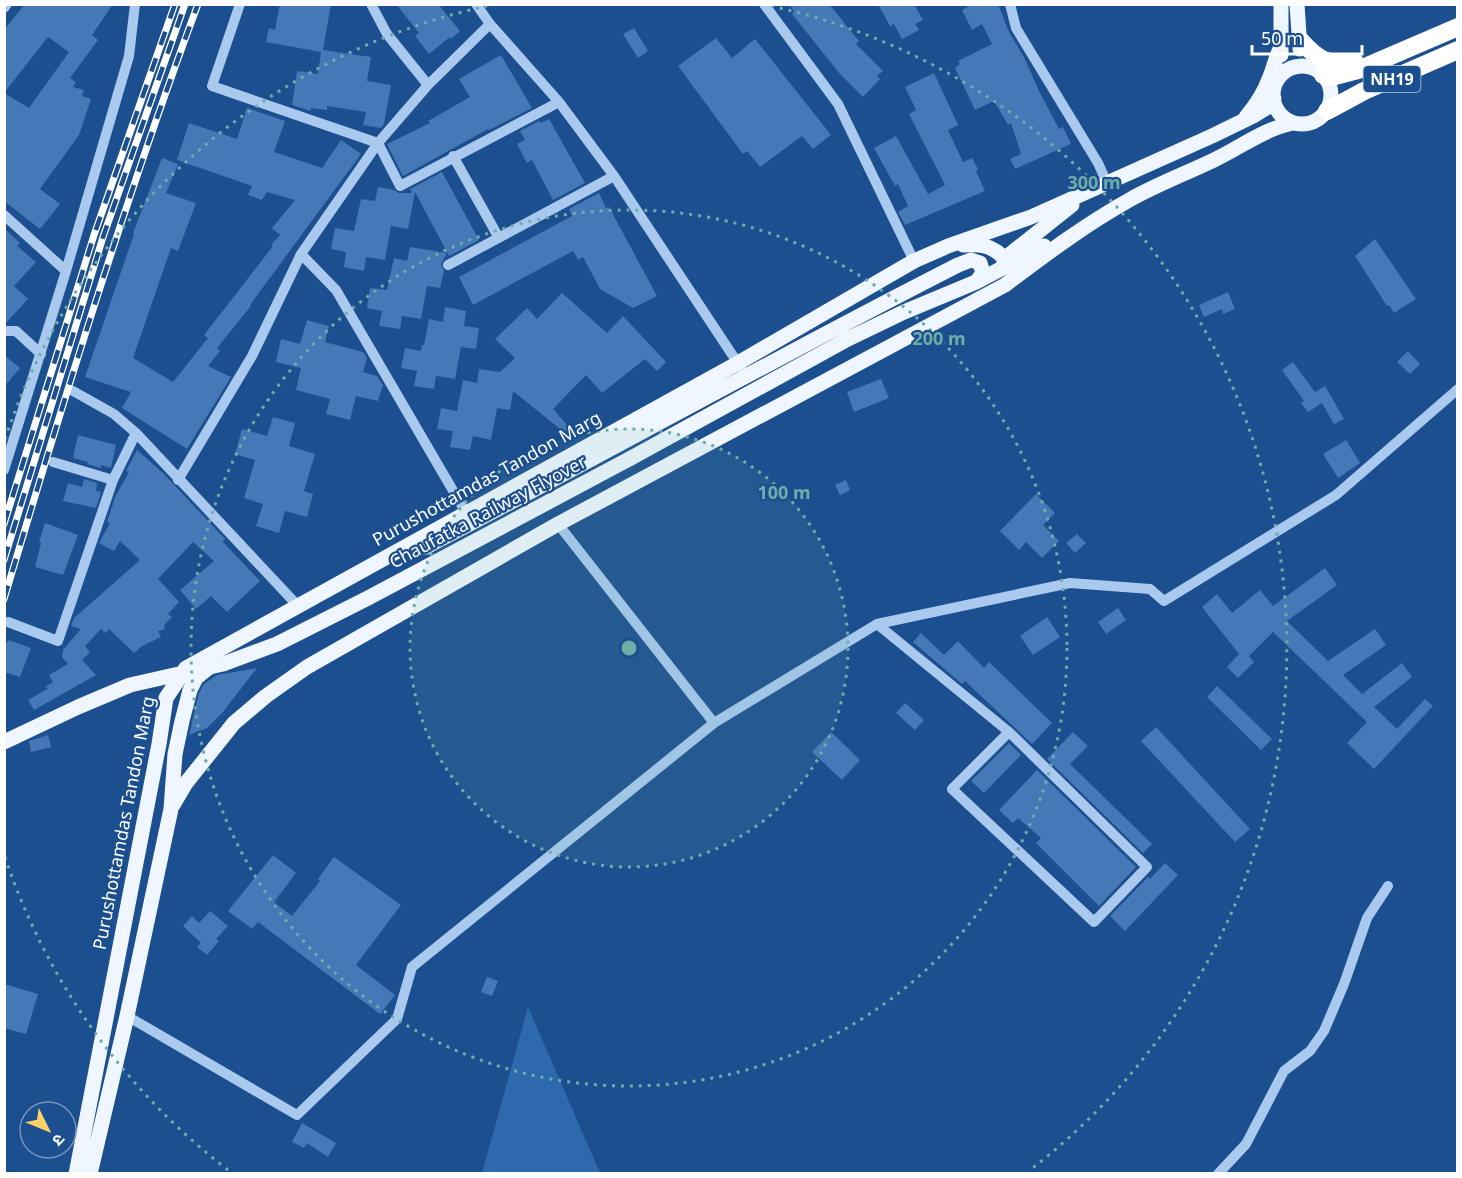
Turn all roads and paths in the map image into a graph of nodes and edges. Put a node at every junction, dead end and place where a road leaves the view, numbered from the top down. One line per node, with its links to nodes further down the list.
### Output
1 (7, 4): 10 (street)
2 (240, 4): 26 (street)
3 (371, 4): 20 (street)
4 (476, 4): 11 (street)
5 (764, 4): 35 (street)
6 (1010, 4): 29 (street)
7 (134, 5): 38 (street)
8 (1281, 5): 14 (main road)
9 (1297, 7): 13 (main road)
10 (4, 8)
11 (490, 24): 20 (street); 22 (street)
12 (1458, 27): 16 (highway, NH19)
13 (1300, 40): 16 (highway); 17 (main road)
14 (1281, 47): 19 (main road); 24 (main road)
15 (1458, 50): 23 (highway, NH19)
16 (1374, 63): 18 (highway, NH19)
17 (1306, 66): 18 (main road); 19 (main road)
18 (1323, 75): 23 (main road)
19 (1280, 76): 21 (main road)
20 (428, 85): 26 (street)
21 (1274, 98): 24 (main road); 25 (main road)
22 (559, 102): 27 (street); 28 (street)
23 (1327, 111): 25 (main road)
24 (1242, 121): 29 (main road)
25 (1293, 123): 31 (main road)
26 (378, 143): 27 (street); 34 (street)
27 (453, 156): 32 (street)
28 (614, 176): 32 (street); 42 (street)
29 (1099, 186): 33 (main road); 36 (main road)
30 (4, 215): 38 (street)
31 (1100, 217): 36 (main road); 51 (main road)
32 (499, 238): 37 (street)
33 (948, 246): 35 (main road); 36 (main road)
34 (301, 254): 49 (street); 50 (street)
35 (914, 261): 42 (main road)
36 (1003, 263): 39 (main road, Chaufatka Railway Flyover)
37 (448, 265)
38 (66, 271): 41 (street)
39 (976, 282): 42 (main road); 57 (main road, Chaufatka Railway Flyover, bridge)
40 (4, 331): 41 (street)
41 (41, 354): 47 (street)
42 (742, 369): 50 (main road)
43 (1458, 389): 54 (street)
44 (73, 391): 45 (street)
45 (136, 433): 48 (street); 49 (street)
46 (53, 462): 48 (street)
47 (4, 470)
48 (113, 480): 53 (street)
49 (178, 480): 52 (street)
50 (469, 519): 52 (main road, Purushottamdas Tandon Marg); 58 (main road)
51 (558, 524): 55 (street); 58 (main road)
52 (298, 606): 61 (main road, Purushottamdas Tandon Marg)
53 (8, 622)
54 (877, 624): 55 (street); 56 (street)
55 (714, 723): 60 (street)
56 (1008, 732): 56 (street)
57 (4, 742)
58 (171, 809): 60 (main road)
59 (1388, 886): 63 (street)
60 (127, 1016): 62 (main road)
61 (76, 1173)
62 (90, 1173)
63 (1218, 1173)

